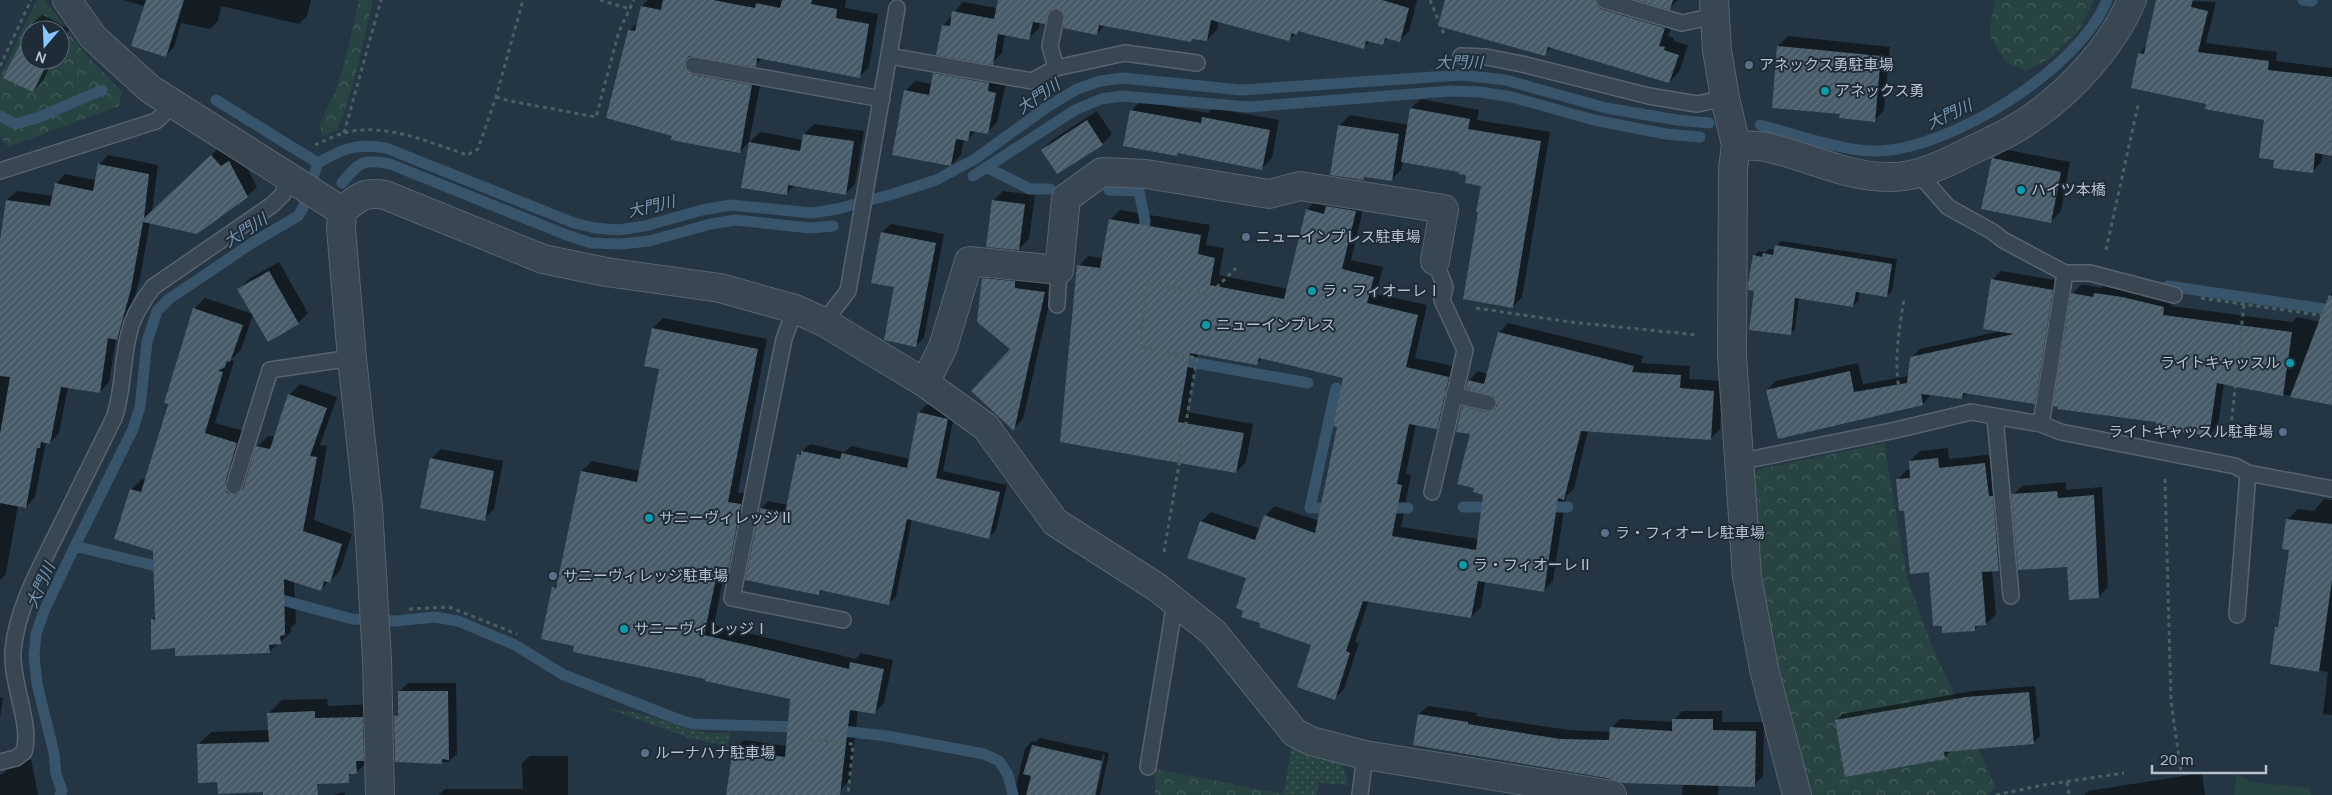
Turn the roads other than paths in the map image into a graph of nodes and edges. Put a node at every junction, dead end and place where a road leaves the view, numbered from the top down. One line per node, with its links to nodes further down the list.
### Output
1 (67, 0): 14 (street)
2 (1604, 0): 5 (lane)
3 (2132, 0): 17 (street)
4 (897, 8): 7 (lane)
5 (1714, 8): 12 (street)
6 (1056, 17): 11 (lane)
7 (889, 56): 11 (lane); 13 (lane)
8 (1461, 56): 12 (lane)
9 (1197, 62): 11 (lane)
10 (693, 65): 13 (lane)
11 (1056, 68)
12 (1725, 98): 15 (street)
13 (882, 99): 26 (lane)
14 (173, 105): 16 (lane); 18 (street)
15 (1736, 145): 17 (street); 33 (street)
16 (0, 171)
17 (1918, 173): 22 (lane)
18 (295, 180): 19 (street); 43 (lane)
19 (336, 206): 25 (street); 27 (street)
20 (1435, 261): 21 (street); 29 (lane)
21 (1059, 270): 24 (lane); 28 (street)
22 (2065, 273): 23 (lane); 32 (lane)
23 (2174, 295)
24 (1057, 305)
25 (795, 309): 26 (street); 41 (lane)
26 (824, 322): 28 (street)
27 (352, 358): 35 (lane); 45 (street)
28 (926, 383): 38 (street)
29 (1454, 395): 30 (lane); 37 (lane)
30 (1488, 403)
31 (1995, 416): 32 (lane); 33 (lane); 39 (lane)
32 (2041, 424): 34 (lane)
33 (1738, 462): 48 (street)
34 (2248, 473): 36 (lane); 40 (lane)
35 (234, 486)
36 (2332, 489)
37 (1432, 492)
38 (1167, 595): 42 (street); 44 (lane)
39 (2010, 596)
40 (2237, 615)
41 (843, 620)
42 (1365, 755): 46 (lane); 47 (street)
43 (0, 762)
44 (1148, 767)
45 (380, 795)
46 (1360, 795)
47 (1612, 795)
48 (1797, 795)

